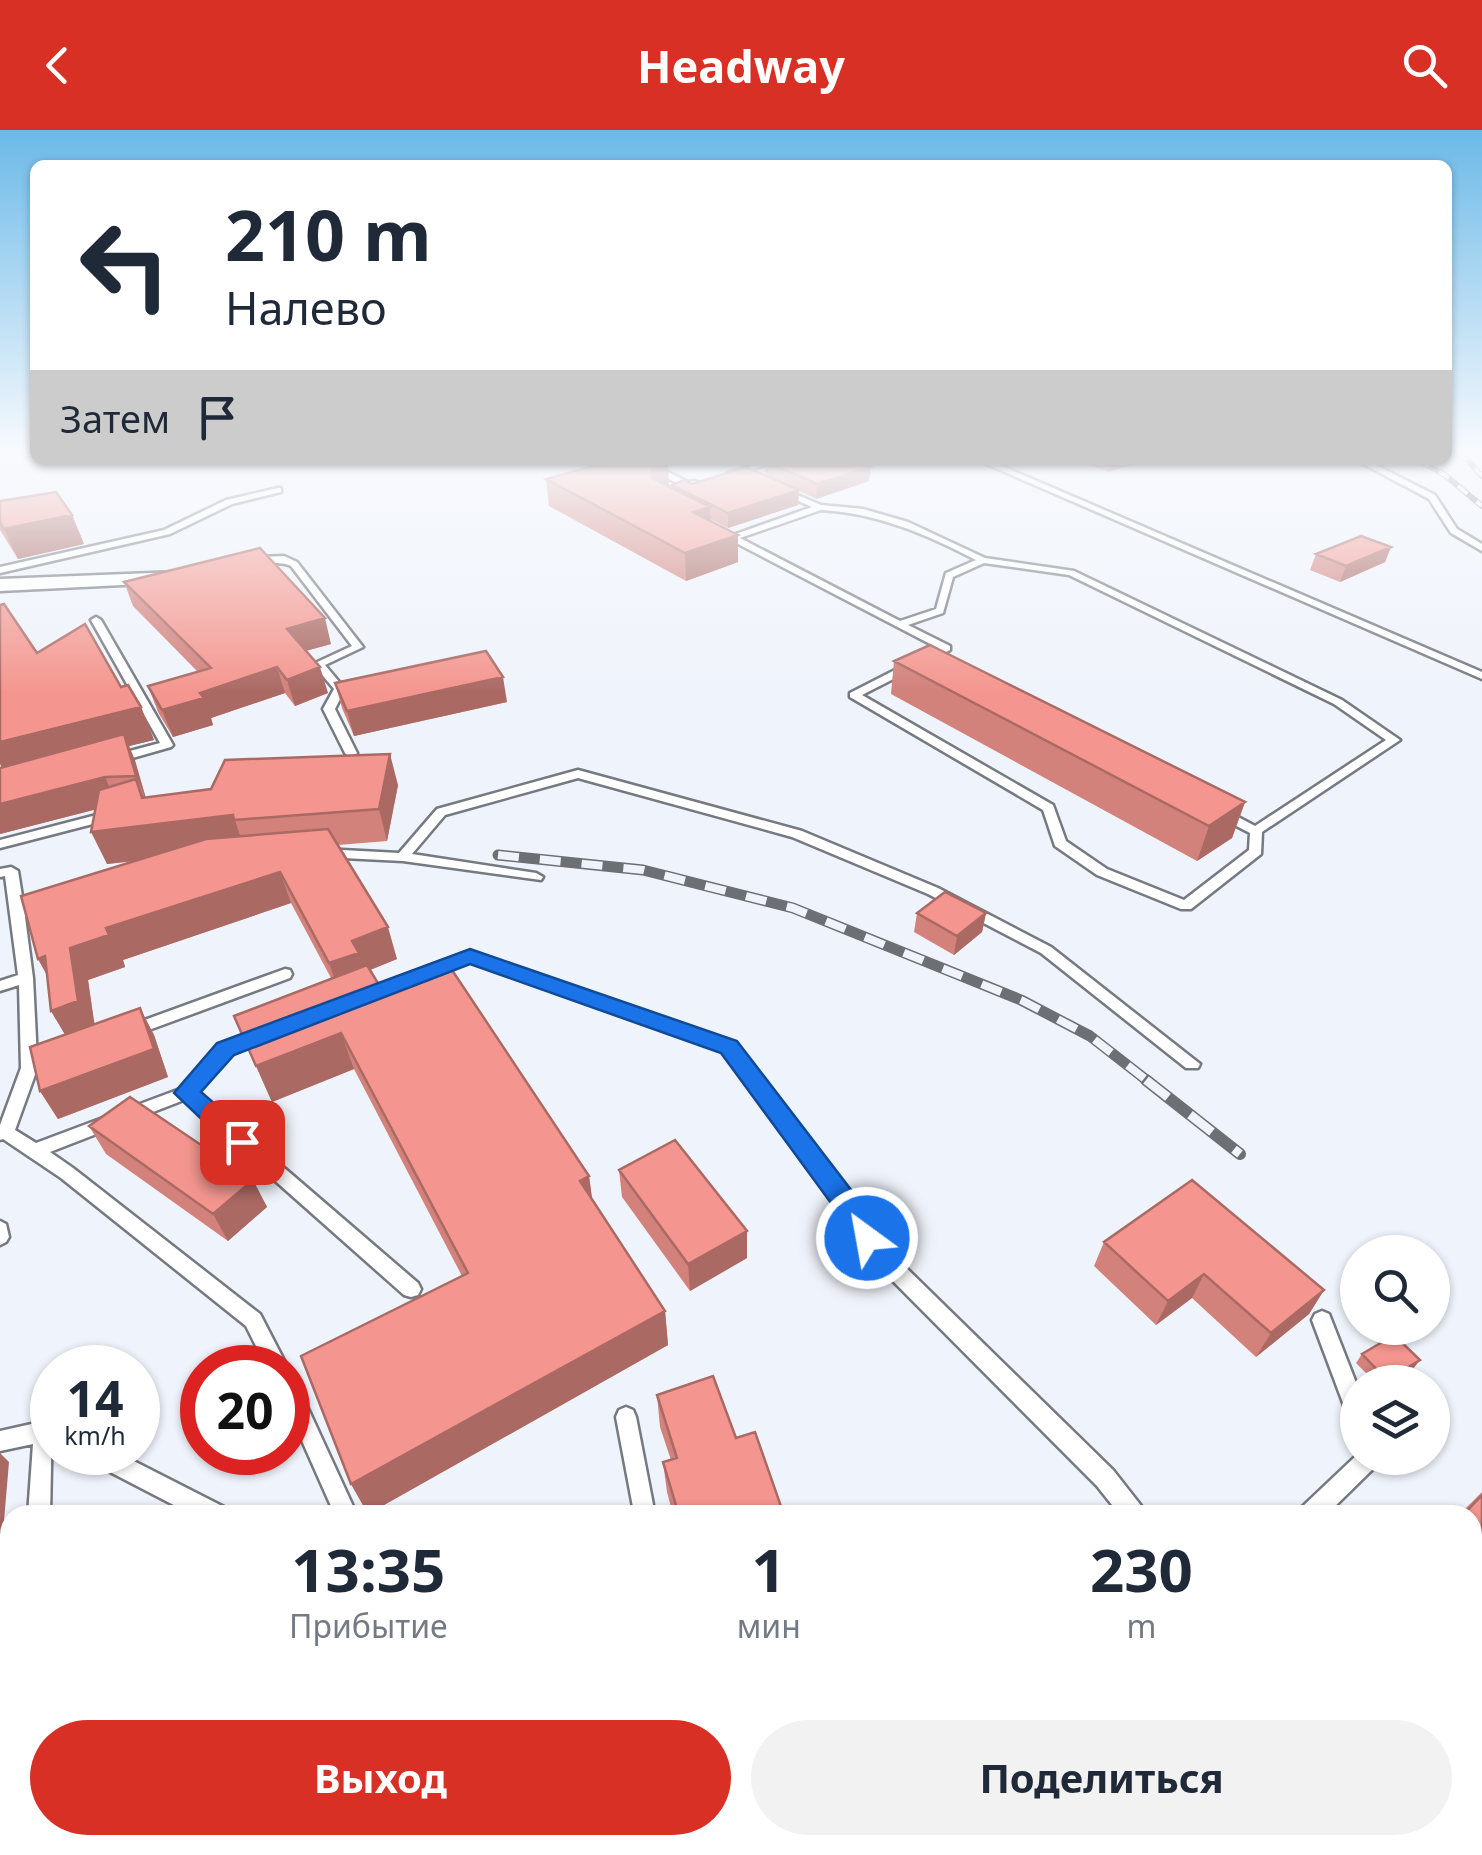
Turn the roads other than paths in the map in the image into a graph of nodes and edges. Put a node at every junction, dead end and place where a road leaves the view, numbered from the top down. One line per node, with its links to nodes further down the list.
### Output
1 (168, 532): 12 (lane)
2 (720, 532): 7 (lane)
3 (750, 532): 7 (lane)
4 (927, 532): 9 (lane)
5 (1146, 532): 15 (lane)
6 (1455, 532): 8 (lane)
7 (732, 538): 14 (lane)
8 (1482, 548)
9 (983, 560): 14 (lane); 20 (lane)
10 (248, 562): 16 (lane)
11 (200, 573): 12 (street)
12 (1, 578)
13 (96, 620): 17 (lane)
14 (898, 625): 20 (lane)
15 (1482, 676)
16 (351, 753)
17 (93, 764)
18 (1205, 804): 20 (lane)
19 (124, 812): 21 (lane)
20 (1256, 831)
21 (0, 844)
22 (304, 855): 23 (lane)
23 (403, 857): 25 (lane); 35 (lane)
24 (0, 873): 27 (lane)
25 (536, 877)
26 (53, 905): 27 (lane)
27 (18, 915): 29 (lane)
28 (284, 974): 33 (lane)
29 (26, 978): 30 (lane); 36 (lane)
30 (0, 986)
31 (348, 1002): 57 (lane)
32 (278, 1029): 37 (lane)
33 (120, 1035)
34 (66, 1055): 36 (lane)
35 (1192, 1064)
36 (29, 1068): 38 (lane)
37 (186, 1093): 39 (lane); 42 (lane)
38 (3, 1133): 39 (lane)
39 (35, 1151): 44 (lane)
40 (0, 1229): 41 (lane)
41 (0, 1237)
42 (411, 1289)
43 (1322, 1320): 45 (lane)
44 (266, 1345)
45 (1340, 1368)
46 (626, 1417): 56 (lane)
47 (30, 1434): 49 (lane)
48 (310, 1436): 55 (lane)
49 (0, 1441)
50 (43, 1475): 53 (lane)
51 (138, 1475): 54 (lane)
52 (1351, 1475): 58 (lane)
53 (40, 1505)
54 (196, 1505)
55 (341, 1505)
56 (643, 1505)
57 (1126, 1505)
58 (1320, 1505)

